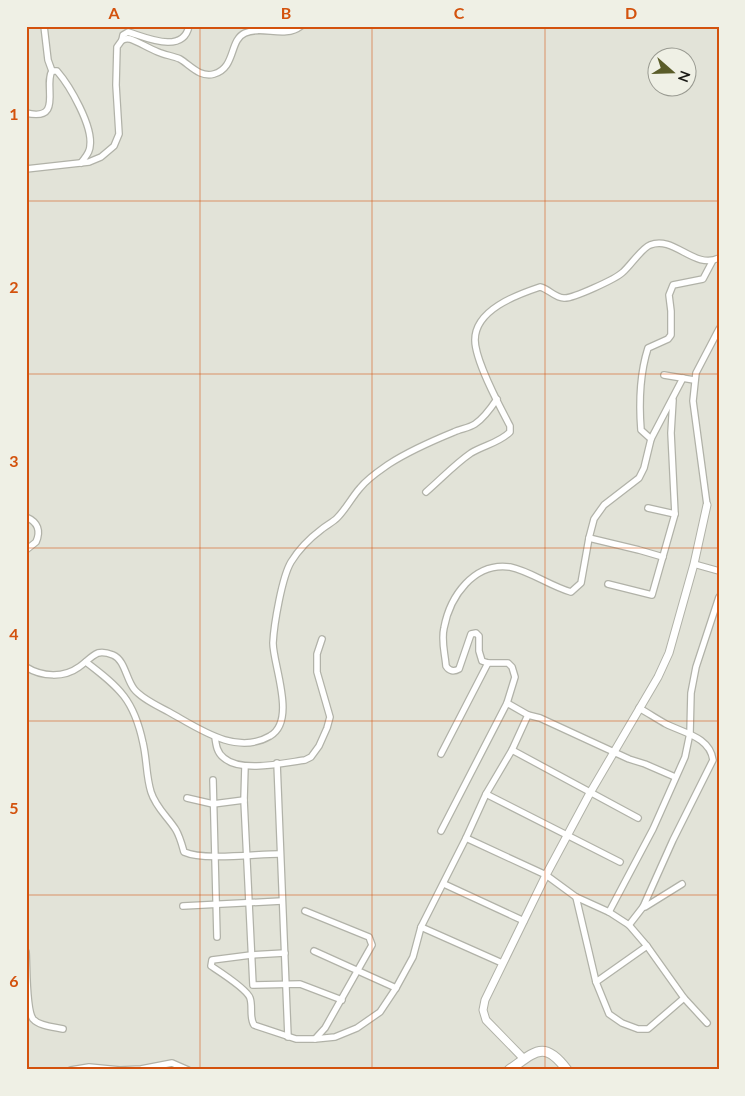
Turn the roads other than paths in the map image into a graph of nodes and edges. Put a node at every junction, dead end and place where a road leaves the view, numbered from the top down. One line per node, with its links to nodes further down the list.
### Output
1 (44, 26): 5 (street)
2 (189, 26): 4 (street)
3 (301, 26): 4 (street)
4 (122, 40): 7 (street)
5 (52, 71): 6 (street); 7 (street)
6 (26, 113)
7 (81, 163): 8 (street)
8 (26, 169)
9 (719, 258): 10 (street)
10 (712, 262): 16 (street); 17 (street)
11 (719, 329): 14 (street)
12 (664, 374): 13 (street)
13 (683, 378): 14 (street); 15 (street)
14 (694, 380): 19 (street)
15 (673, 396): 17 (street); 21 (street)
16 (497, 399): 18 (street); 38 (street)
17 (651, 439): 23 (street)
18 (426, 492)
19 (707, 506): 26 (street)
20 (648, 508): 21 (street)
21 (675, 514): 25 (street)
22 (26, 517): 24 (street)
23 (589, 538): 25 (street); 32 (street)
24 (26, 550)
25 (663, 557): 28 (street)
26 (694, 564): 27 (street); 35 (street)
27 (719, 571)
28 (608, 584)
29 (719, 597): 37 (street)
30 (322, 639): 42 (street)
31 (86, 662): 33 (street); 38 (street); 57 (street)
32 (488, 663): 34 (street); 41 (street)
33 (26, 667)
34 (507, 703): 36 (street); 52 (street)
35 (639, 708): 37 (street); 40 (street)
36 (528, 715): 39 (street); 40 (street)
37 (690, 733): 44 (street); 67 (street)
38 (215, 737): 43 (street)
39 (512, 750): 46 (street); 47 (street)
40 (614, 752): 44 (street); 46 (street)
41 (441, 754)
42 (276, 763): 43 (street); 55 (street)
43 (244, 766): 49 (street)
44 (675, 777): 69 (street)
45 (213, 780): 50 (street)
46 (590, 793): 51 (street); 53 (street)
47 (486, 794): 53 (street); 54 (street)
48 (187, 798): 50 (street)
49 (244, 800): 50 (street); 56 (street)
50 (213, 804): 57 (street)
51 (638, 818)
52 (441, 831)
53 (567, 835): 58 (street); 59 (street)
54 (466, 838): 59 (street); 60 (street)
55 (280, 854): 56 (street); 63 (street)
56 (247, 855): 57 (street); 64 (street)
57 (215, 856): 65 (street)
58 (620, 862)
59 (546, 875): 62 (street); 70 (street)
60 (444, 884): 70 (street); 72 (street)
61 (682, 884): 67 (street)
62 (576, 897): 69 (street); 81 (street)
63 (282, 901): 64 (street); 77 (street)
64 (250, 903): 65 (street); 78 (street)
65 (217, 905): 66 (street); 73 (street)
66 (183, 906)
67 (643, 907): 71 (street)
68 (305, 911): 80 (street)
69 (609, 912): 71 (street)
70 (524, 921): 79 (street)
71 (629, 926): 74 (street)
72 (421, 927): 79 (street); 83 (street)
73 (217, 937)
74 (647, 946): 81 (street); 84 (street)
75 (314, 951): 80 (street)
76 (26, 952): 87 (street)
77 (285, 953): 78 (street); 82 (street)
78 (251, 955): 82 (street); 88 (street)
79 (502, 963): 90 (street)
80 (358, 970): 83 (street); 85 (street)
81 (596, 982): 84 (street)
82 (286, 984): 85 (street); 88 (street)
83 (396, 988): 89 (street)
84 (684, 998): 86 (street)
85 (342, 1000): 89 (street)
86 (707, 1023)
87 (63, 1029)
88 (288, 1037): 89 (street)
89 (315, 1039)
90 (524, 1059): 94 (main road); 95 (main road)
91 (71, 1070): 92 (street)
92 (120, 1070): 93 (street)
93 (188, 1070)
94 (509, 1070)
95 (567, 1070)

